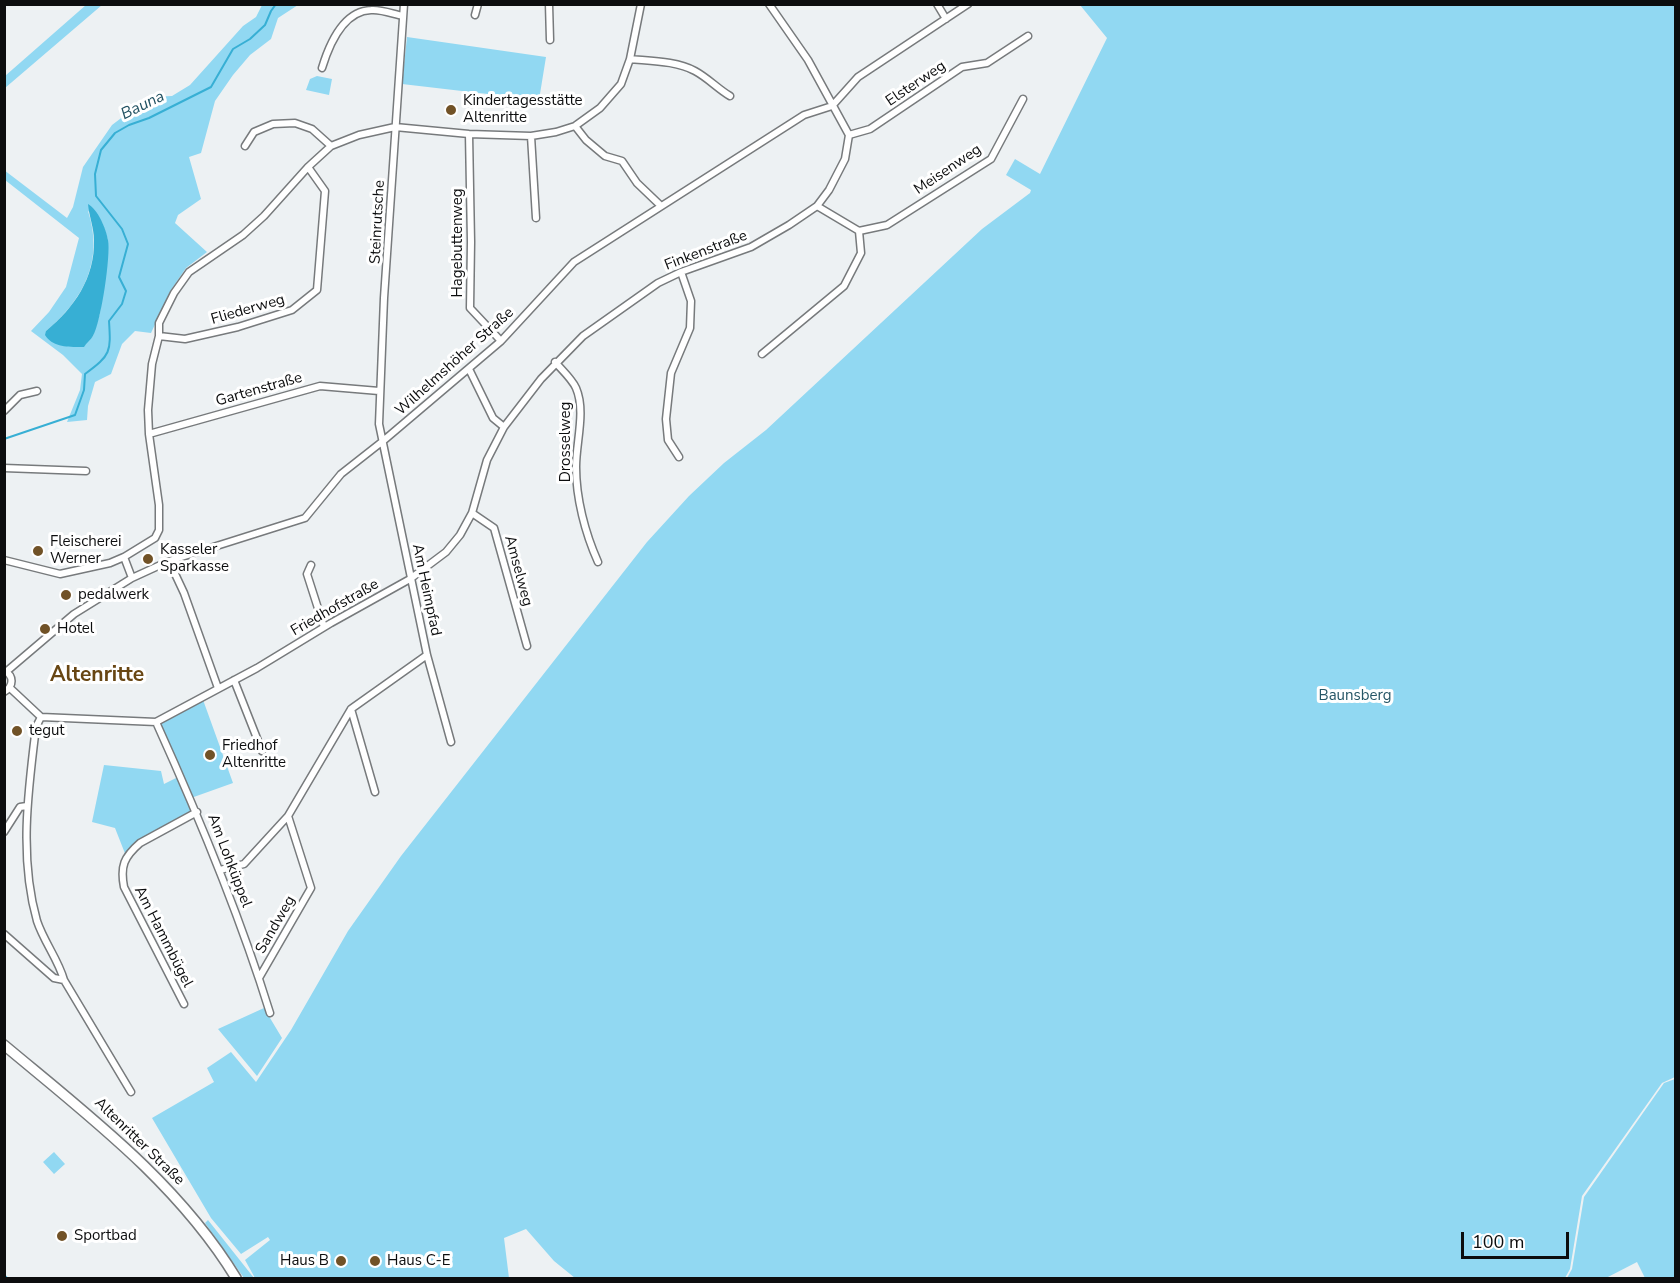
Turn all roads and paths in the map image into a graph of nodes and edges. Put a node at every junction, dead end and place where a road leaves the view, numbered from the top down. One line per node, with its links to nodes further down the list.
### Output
1 (404, 4): 9 (street, Steinrutsche)
2 (478, 4): 8 (street)
3 (549, 4): 12 (street)
4 (641, 4): 13 (street)
5 (769, 4): 17 (street)
6 (937, 4): 10 (street)
7 (968, 4): 10 (street)
8 (475, 15)
9 (403, 16): 14 (street); 19 (street, Steinrutsche)
10 (946, 19): 17 (street)
11 (1028, 36): 21 (street, Elsterweg)
12 (550, 40)
13 (630, 59): 15 (street); 18 (street)
14 (321, 68)
15 (730, 96)
16 (1023, 99): 29 (street, Meisenweg)
17 (832, 106): 21 (street); 26 (street, Wilhelmshöher Straße)
18 (575, 126): 22 (street); 26 (street)
19 (395, 127): 20 (street); 24 (street); 37 (street, Steinrutsche)
20 (469, 134): 22 (street); 32 (street, Hagebuttenweg)
21 (849, 135): 27 (street, Finkenstraße)
22 (531, 136): 28 (street)
23 (245, 146): 24 (street)
24 (332, 146): 25 (street)
25 (308, 167): 31 (street); 31 (street, Fliederweg)
26 (660, 205): 32 (street, Wilhelmshöher Straße)
27 (817, 206): 29 (street); 30 (street, Finkenstraße)
28 (536, 218)
29 (859, 231): 33 (street)
30 (681, 272): 34 (street, Finkenstraße); 42 (street)
31 (159, 336): 40 (street)
32 (501, 340): 35 (street, Wilhelmshöher Straße)
33 (762, 354)
34 (555, 362): 39 (street, Finkenstraße); 50 (street, Drosselweg)
35 (469, 369): 39 (street); 41 (street, Wilhelmshöher Straße)
36 (38, 391): 38 (street)
37 (379, 391): 40 (street, Gartenstraße); 41 (street, Steinrutsche)
38 (4, 411)
39 (504, 427): 45 (street, Finkenstraße)
40 (149, 435): 47 (street)
41 (383, 441): 49 (street, Wilhelmshöher Straße); 53 (street, Am Heimpfad)
42 (679, 457)
43 (4, 468): 44 (street)
44 (86, 471)
45 (472, 513): 46 (street, Finkenstraße); 55 (street, Amselweg)
46 (446, 552): 53 (street, Friedhofstraße)
47 (124, 557): 48 (street); 52 (street)
48 (4, 560)
49 (169, 561): 52 (street, Wilhelmshöher Straße); 59 (street)
50 (598, 562)
51 (311, 565): 54 (street)
52 (132, 578): 57 (street, Wilhelmshöher Straße)
53 (410, 579): 54 (street, Friedhofstraße); 56 (street, Am Heimpfad)
54 (324, 627): 58 (street, Friedhofstraße)
55 (527, 646)
56 (428, 655): 61 (street); 64 (street, Am Heimpfad)
57 (6, 671): 60 (street, Wilhelmshöher Straße)
58 (234, 680): 59 (street, Friedhofstraße); 65 (street)
59 (218, 688): 63 (street, Friedhofstraße)
60 (7, 690): 62 (street)
61 (351, 709): 66 (street); 69 (street)
62 (41, 717): 63 (street); 67 (street)
63 (156, 722): 68 (street, Am Lohküppel)
64 (451, 742)
65 (262, 751)
66 (375, 792)
67 (27, 806): 70 (street); 74 (street)
68 (197, 812): 71 (street, Am Lohküppel); 75 (street, Am Hammbügel)
69 (288, 816): 71 (street); 73 (street, Sandweg)
70 (4, 832)
71 (220, 870): 73 (street, Am Lohküppel)
72 (4, 934): 74 (street)
73 (259, 978): 76 (street, Am Lohküppel)
74 (64, 980): 78 (street)
75 (184, 1004)
76 (270, 1013)
77 (7, 1047): 79 (main road, Altenritter Straße)
78 (131, 1092)
79 (236, 1278)

